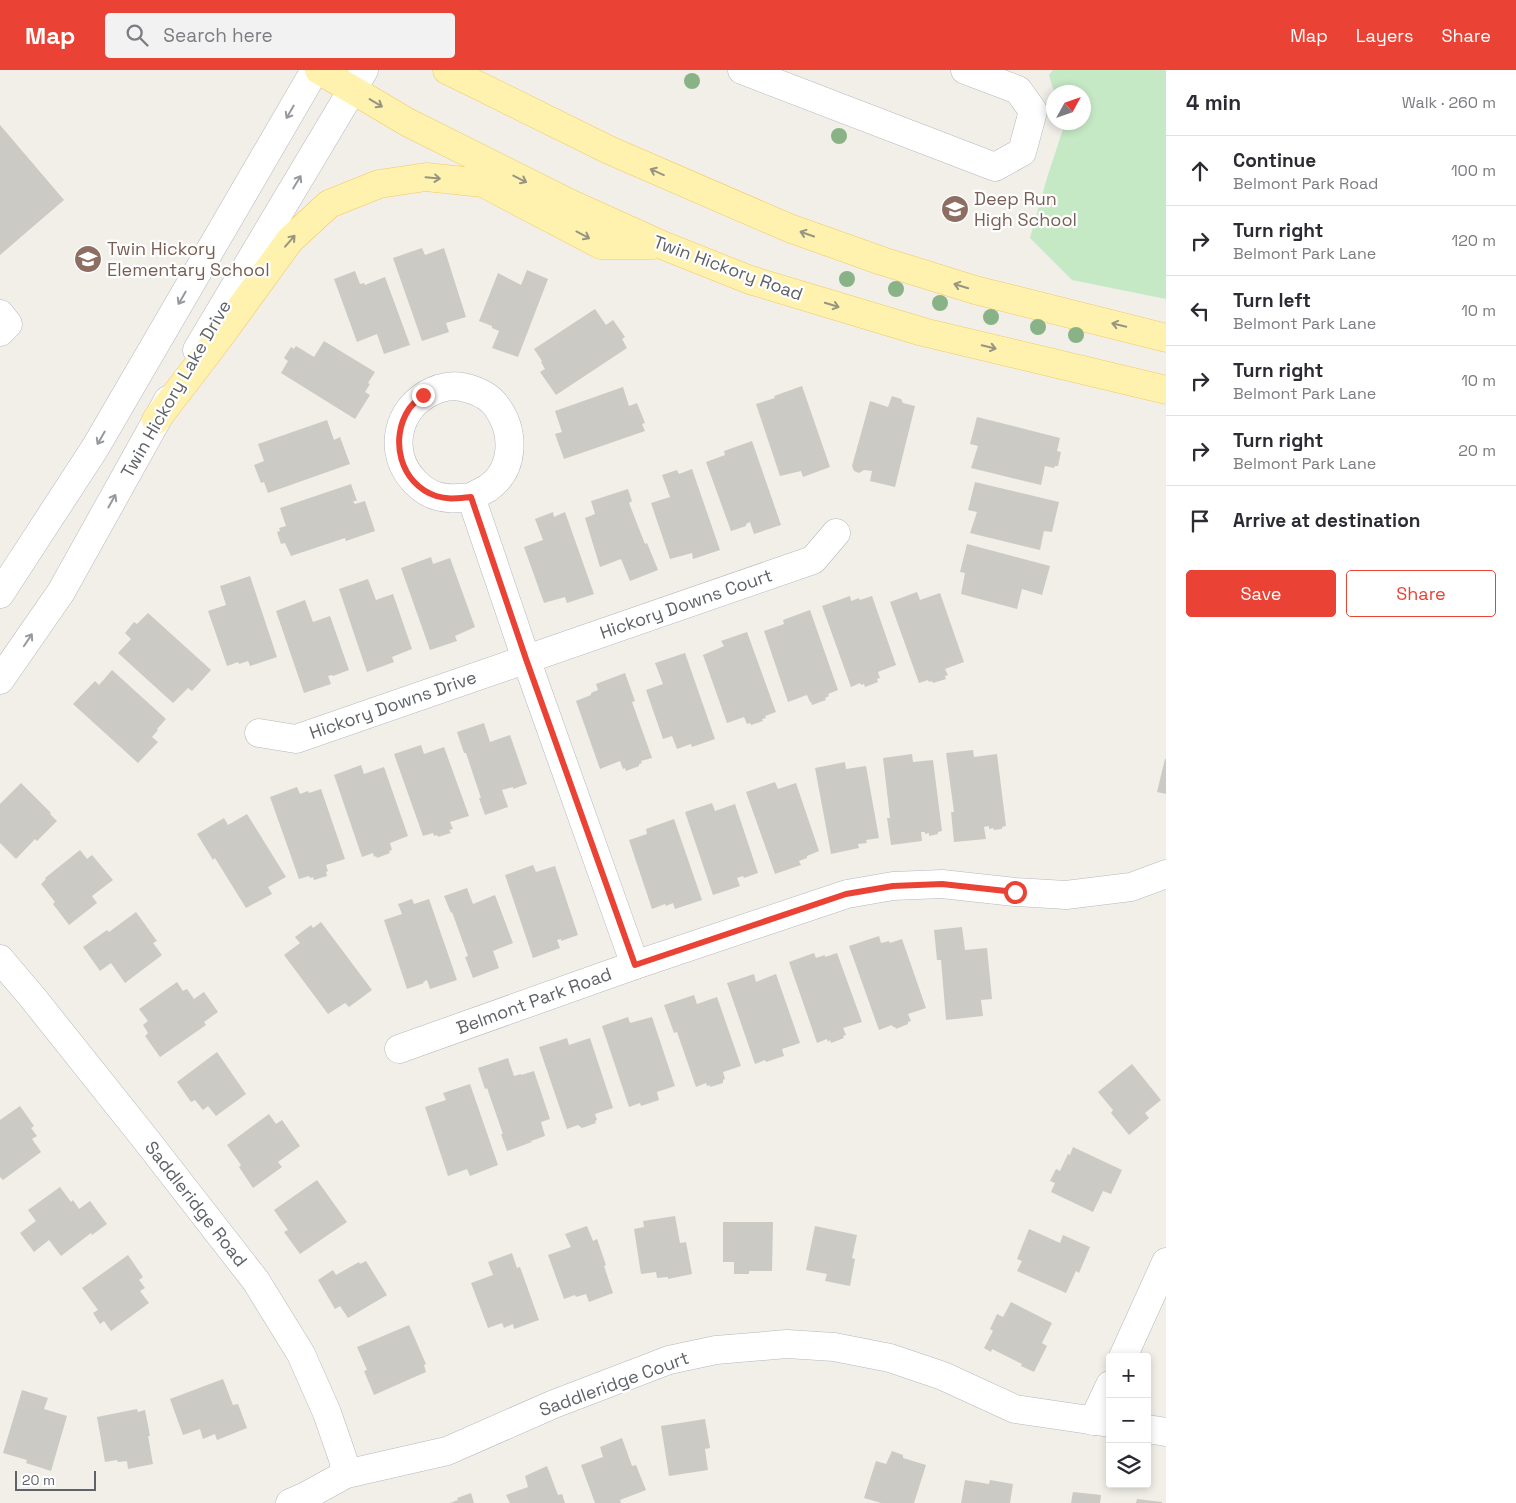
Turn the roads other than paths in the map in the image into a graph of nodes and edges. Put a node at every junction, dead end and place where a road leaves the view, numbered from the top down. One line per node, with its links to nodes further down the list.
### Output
1 (317, 70): 5 (main road, Twin Hickory Road); 14 (street, one-way to 14)
2 (447, 70): 9 (main road, one-way to 2)
3 (742, 70): 4 (street)
4 (964, 70)
5 (358, 80): 6 (main road, Twin Hickory Road, one-way to 6); 11 (street, Twin Hickory Lake Drive, one-way to 5)
6 (662, 245): 10 (main road, Twin Hickory Road, one-way to 10); 11 (main road, one-way to 6)
7 (0, 314): 8 (street)
8 (0, 332)
9 (1166, 338)
10 (1166, 390)
11 (156, 420): 16 (street, Twin Hickory Lake Drive, one-way to 11)
12 (471, 497): 12 (street); 15 (street)
13 (836, 533): 15 (street, Hickory Downs Court)
14 (0, 594)
15 (526, 659): 17 (street, Hickory Downs Drive); 20 (street)
16 (0, 680)
17 (259, 733)
18 (1166, 874): 20 (street, Belmont Park Road)
19 (0, 959): 28 (street, Saddleridge Road)
20 (635, 965): 21 (street, Belmont Park Road)
21 (399, 1049)
22 (1166, 1262): 23 (street)
23 (1125, 1353)
24 (1107, 1398): 25 (street, Saddleridge Court)
25 (1102, 1422): 28 (street, Saddleridge Court)
26 (1151, 1430): 27 (street)
27 (1166, 1432)
28 (346, 1474): 29 (street, Saddleridge Court)
29 (290, 1503)

